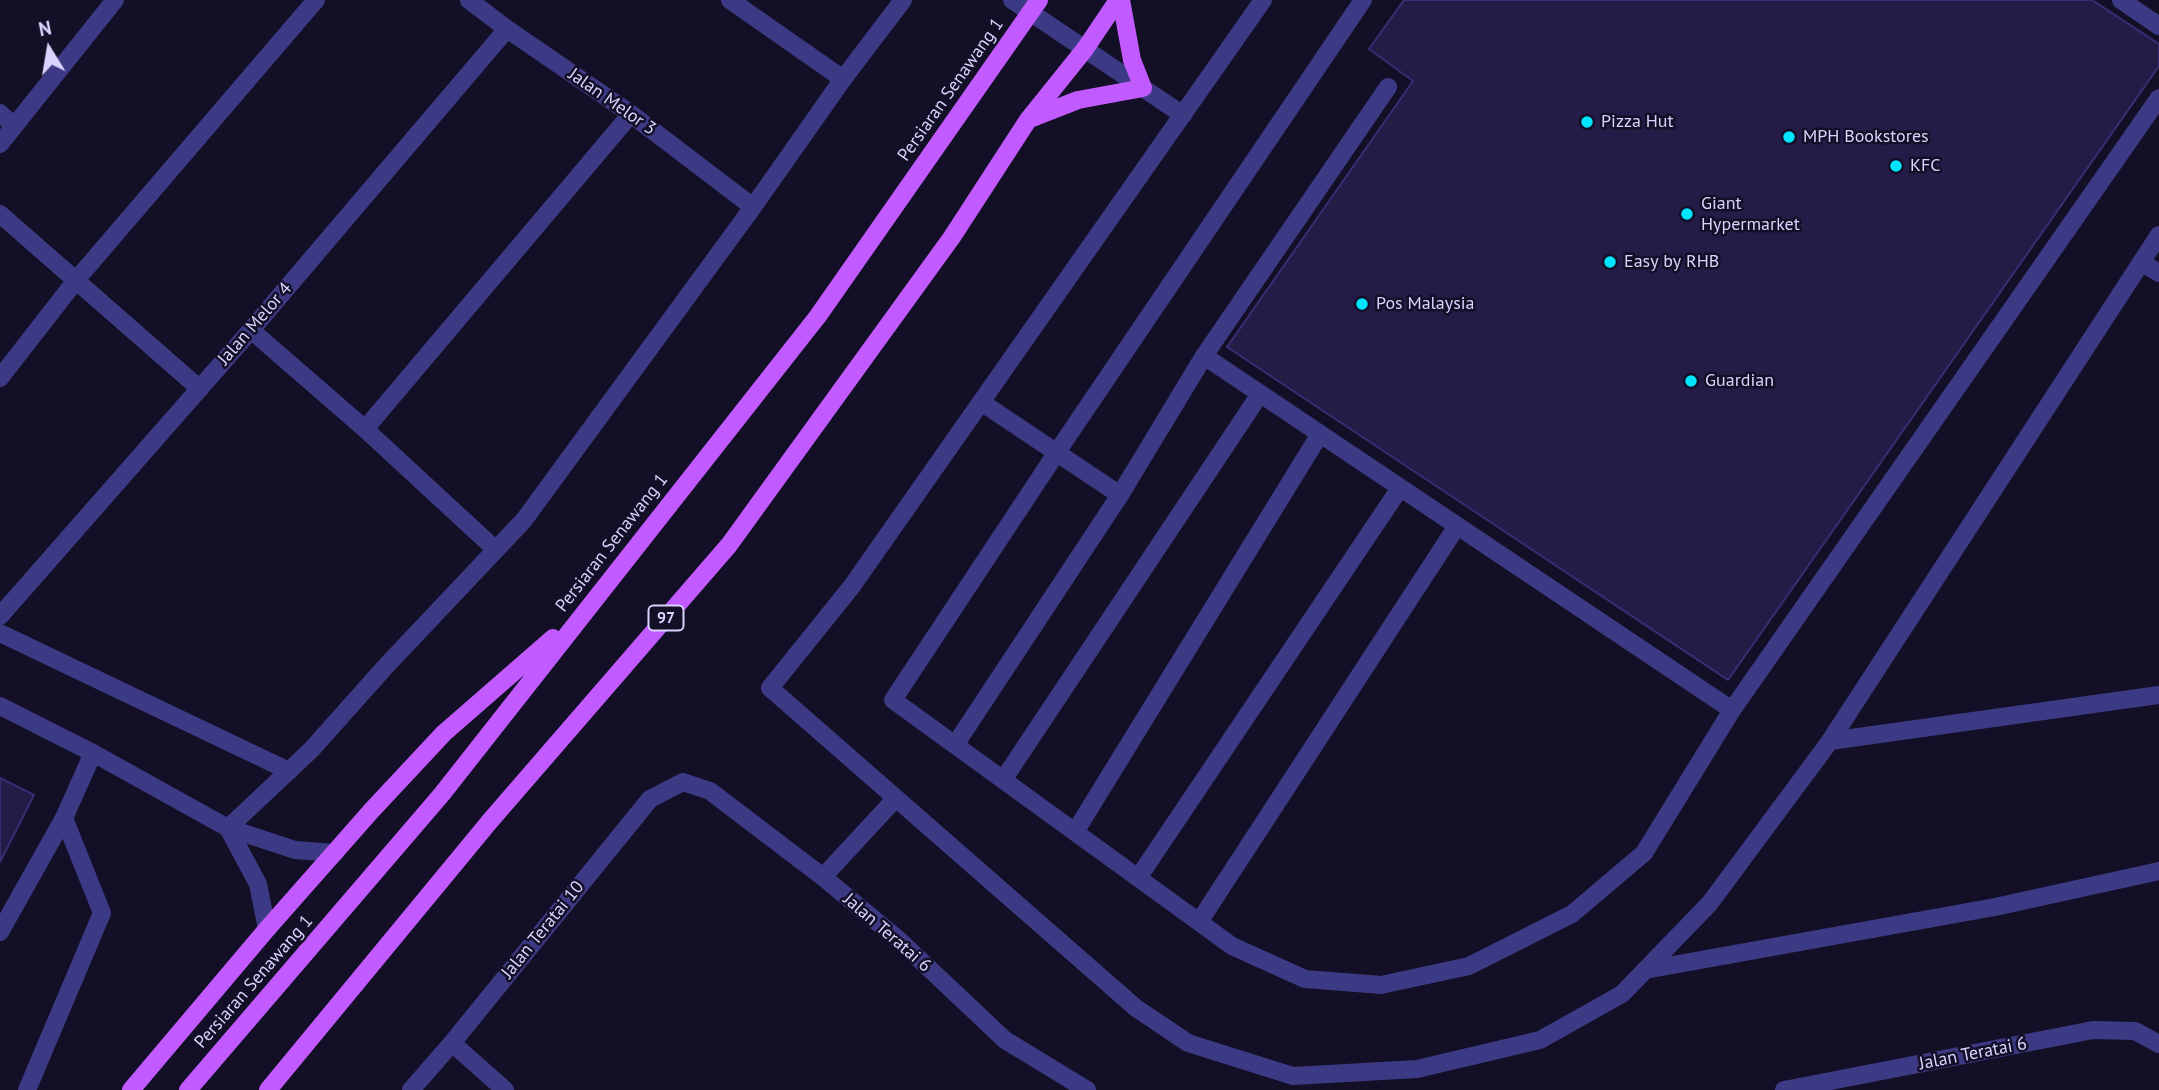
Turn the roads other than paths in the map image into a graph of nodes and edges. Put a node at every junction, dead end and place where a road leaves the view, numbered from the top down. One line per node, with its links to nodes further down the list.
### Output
1 (115, 0): 23 (street)
2 (316, 0): 30 (street)
3 (468, 0): 13 (street, Jalan Melor 3)
4 (730, 0): 15 (street)
5 (903, 0): 15 (street)
6 (1012, 0): 11 (street)
7 (1119, 0): 14 (main road, 97); 17 (main road)
8 (1263, 0): 21 (street)
9 (1363, 0): 39 (street)
10 (2121, 0): 12 (street)
11 (1035, 6): 14 (street); 44 (main road, Persiaran Senawang 1)
12 (2159, 26)
13 (507, 29): 20 (street, Jalan Melor 3); 31 (street, Jalan Melor 4)
14 (1086, 49): 17 (street); 22 (main road, 97)
15 (843, 79): 25 (street)
16 (1388, 87): 32 (street)
17 (1143, 88): 21 (street); 22 (main road)
18 (2159, 98): 49 (street)
19 (0, 113): 23 (street)
20 (631, 114): 25 (street, Jalan Melor 3); 37 (street)
21 (1183, 114): 36 (street)
22 (1028, 120): 73 (main road, 97)
23 (14, 125): 24 (street)
24 (0, 144)
25 (753, 207): 43 (street)
26 (0, 214): 30 (street)
27 (2159, 235): 28 (street)
28 (2141, 262): 29 (street); 50 (street)
29 (2159, 273)
30 (77, 279): 33 (street); 34 (street)
31 (251, 330): 34 (street, Jalan Melor 4); 37 (street)
32 (1204, 356): 35 (street); 41 (street)
33 (0, 378)
34 (200, 389): 45 (street, Jalan Melor 4)
35 (1260, 394): 38 (street); 54 (street)
36 (981, 402): 39 (street); 56 (street)
37 (365, 429): 43 (street)
38 (1320, 434): 40 (street); 59 (street)
39 (1057, 452): 41 (street); 51 (street)
40 (1400, 488): 42 (street); 63 (street)
41 (1120, 495): 51 (street)
42 (1457, 526): 49 (street); 64 (street)
43 (496, 550): 53 (street)
44 (585, 611): 60 (main road); 72 (main road, Persiaran Senawang 1)
45 (0, 616)
46 (0, 633): 53 (street)
47 (2159, 695): 50 (street)
48 (0, 706): 52 (street)
49 (1732, 710): 64 (street)
50 (1830, 741): 67 (street)
51 (956, 745): 54 (street)
52 (93, 753): 57 (street); 58 (street)
53 (289, 771): 58 (street)
54 (1003, 780): 59 (street)
55 (683, 782): 62 (street, Jalan Teratai 6); 68 (street, Jalan Teratai 10)
56 (896, 798): 62 (street); 67 (street)
57 (65, 818): 66 (street); 70 (street)
58 (228, 828): 60 (street); 65 (street)
59 (1075, 832): 63 (street)
60 (335, 853): 65 (main road)
61 (2159, 871): 67 (street)
62 (823, 877): 76 (street, Jalan Teratai 6)
63 (1138, 878): 64 (street)
64 (1199, 922)
65 (267, 929): 71 (main road)
66 (0, 932)
67 (1646, 970)
68 (452, 1043): 74 (street, Jalan Teratai 10); 75 (street)
69 (2159, 1044): 77 (street, Jalan Teratai 6)
70 (27, 1090)
71 (131, 1090)
72 (188, 1090)
73 (268, 1090)
74 (411, 1090)
75 (505, 1090)
76 (1087, 1090)
77 (1784, 1090)

